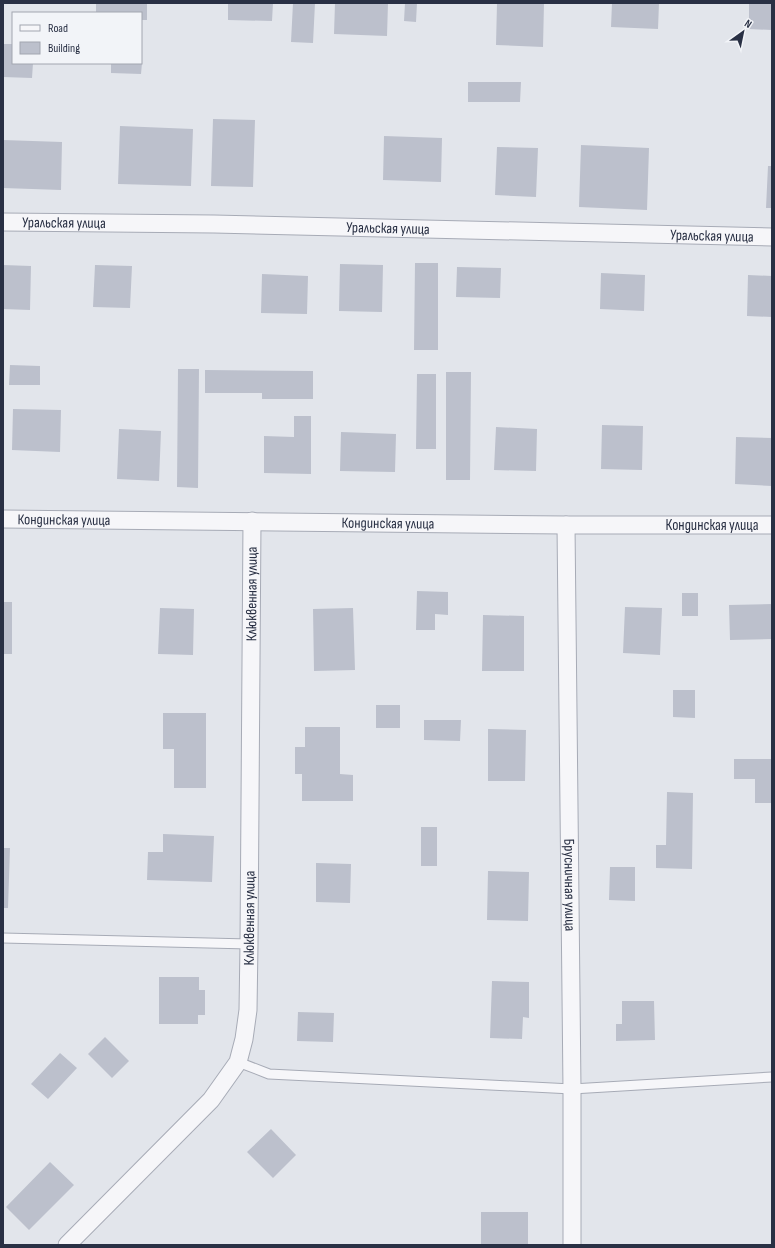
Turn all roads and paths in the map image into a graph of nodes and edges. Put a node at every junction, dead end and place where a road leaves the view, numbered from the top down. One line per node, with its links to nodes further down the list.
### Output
1 (3, 222): 2 (street, Уральская улица)
2 (772, 237)
3 (3, 519): 4 (street, Кондинская улица)
4 (252, 521): 6 (street, Кондинская улица); 8 (street, Клюквенная улица)
5 (772, 524): 6 (street, Кондинская улица)
6 (566, 525): 11 (street, Брусничная улица)
7 (3, 938): 8 (lane)
8 (249, 944): 9 (street, Клюквенная улица)
9 (238, 1062): 11 (lane); 12 (street, Клюквенная улица)
10 (772, 1077): 11 (lane)
11 (572, 1089): 13 (street, Брусничная улица)
12 (67, 1245)
13 (572, 1245)

